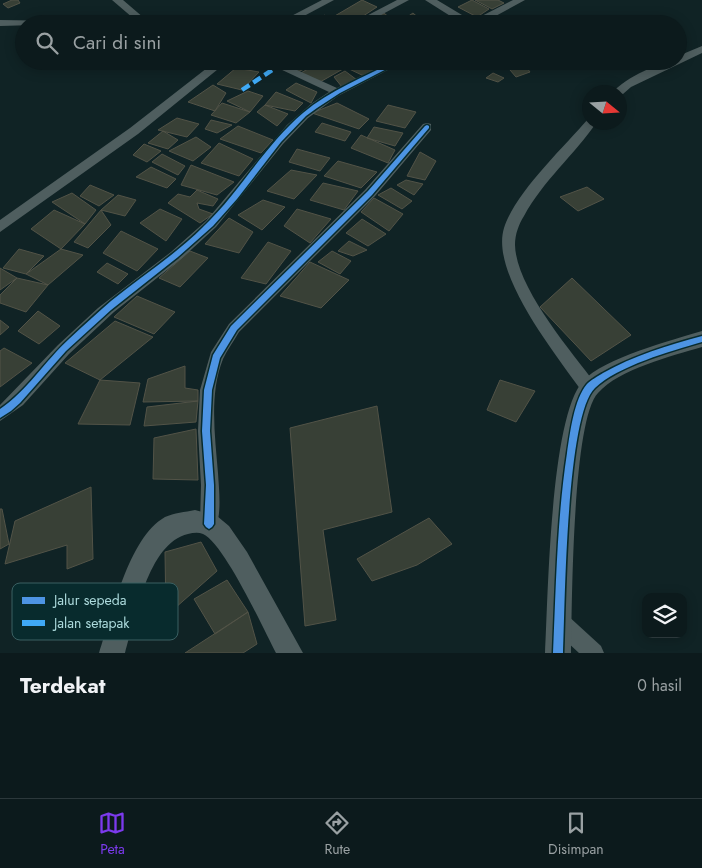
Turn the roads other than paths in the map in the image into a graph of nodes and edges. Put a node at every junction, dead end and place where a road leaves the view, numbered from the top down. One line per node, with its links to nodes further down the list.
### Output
1 (117, 0): 6 (street)
2 (329, 0): 7 (street)
3 (404, 0): 8 (street)
4 (430, 0): 9 (street)
5 (520, 0): 10 (street)
6 (135, 15)
7 (299, 15)
8 (374, 15)
9 (456, 15)
10 (490, 15)
11 (0, 22): 12 (street)
12 (15, 22)
13 (702, 49): 14 (street)
14 (687, 56)
15 (212, 70): 23 (street)
16 (288, 70): 20 (street)
17 (383, 70): 20 (street)
18 (658, 70): 19 (street)
19 (627, 85)
20 (339, 93): 26 (street)
21 (427, 127): 27 (street)
22 (585, 130): 25 (street)
23 (0, 227)
24 (702, 339): 25 (street)
25 (589, 388): 29 (street)
26 (0, 414)
27 (209, 524): 28 (street); 32 (street)
28 (134, 583)
29 (559, 621): 33 (street); 34 (street)
30 (116, 640): 31 (street)
31 (112, 653)
32 (290, 653)
33 (558, 653)
34 (594, 653)

